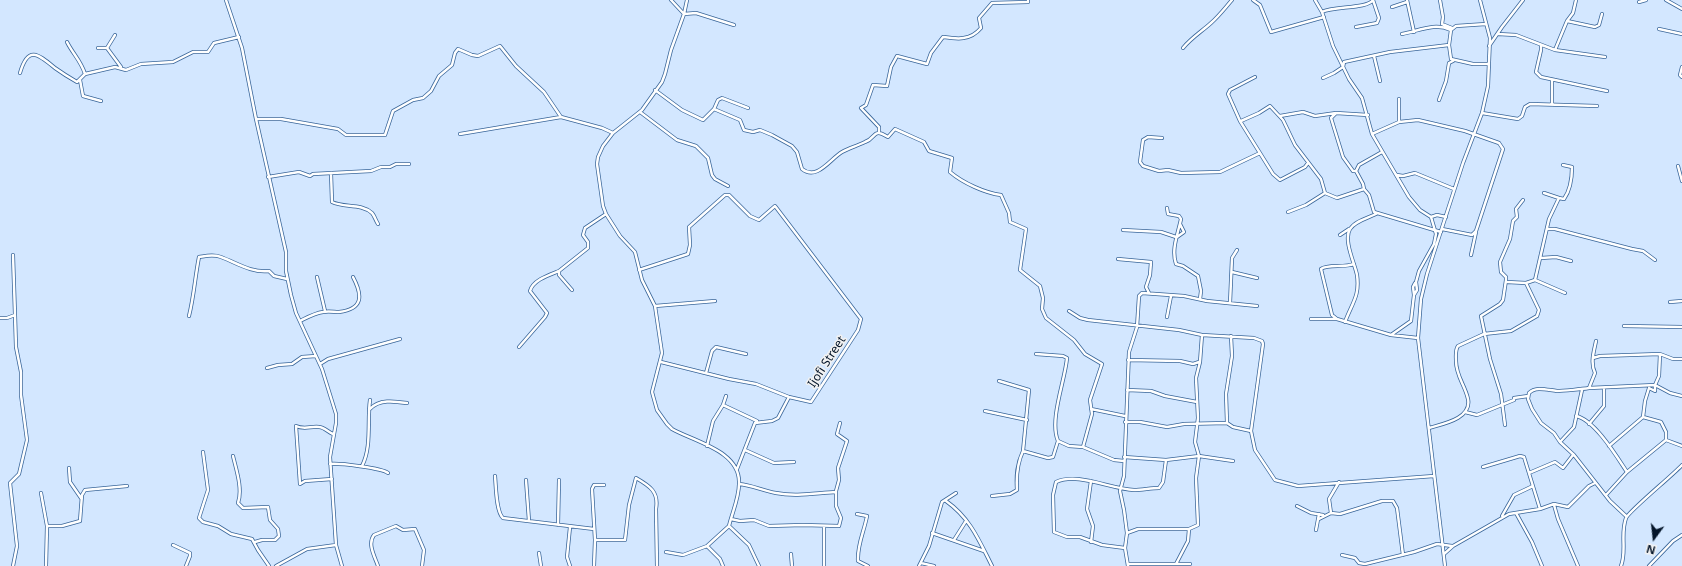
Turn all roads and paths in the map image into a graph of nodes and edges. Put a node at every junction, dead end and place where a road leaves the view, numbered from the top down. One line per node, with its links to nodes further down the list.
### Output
1 (226, 0): 34 (street)
2 (671, 0): 20 (street)
3 (687, 0): 20 (street)
4 (1028, 0): 80 (street)
5 (1232, 0): 42 (street)
6 (1253, 0): 22 (street)
7 (1315, 0): 19 (street)
8 (1373, 0): 19 (street); 26 (street)
9 (1440, 0): 27 (street)
10 (1480, 0): 24 (street)
11 (1523, 0): 31 (street)
12 (1576, 0): 23 (street)
13 (1646, 0): 16 (street)
14 (1666, 0): 18 (street)
15 (1407, 1): 17 (street); 29 (street)
16 (1639, 2)
17 (1392, 7)
18 (1682, 9)
19 (1322, 12): 22 (street)
20 (684, 14): 25 (street); 62 (street)
21 (1602, 14): 23 (street)
22 (1324, 17): 51 (street)
23 (1567, 21): 44 (street)
24 (1486, 24): 27 (street); 38 (street)
25 (734, 25)
26 (1356, 27)
27 (1452, 29): 29 (street); 37 (street)
28 (1659, 29): 32 (street)
29 (1414, 32): 30 (street)
30 (1402, 34)
31 (1498, 34): 36 (street); 38 (street)
32 (1682, 34)
33 (115, 35): 41 (street)
34 (239, 37): 53 (street); 77 (street)
35 (67, 42): 55 (street)
36 (1541, 44): 39 (street); 43 (street)
37 (1449, 45): 45 (street); 46 (street)
38 (1489, 47): 50 (street)
39 (1545, 47): 43 (street); 44 (street)
40 (98, 48): 41 (street)
41 (107, 48): 53 (street)
42 (1183, 48)
43 (1541, 50): 60 (street)
44 (1555, 50): 47 (street)
45 (1374, 56): 51 (street); 61 (street)
46 (1450, 57): 48 (street); 49 (street)
47 (1605, 57)
48 (1453, 61): 49 (street); 50 (street)
49 (1449, 63): 65 (street)
50 (1489, 64): 73 (street)
51 (1343, 67): 58 (street); 74 (street)
52 (1682, 67): 56 (street)
53 (121, 68): 55 (street)
54 (20, 73): 59 (street)
55 (85, 74): 59 (street)
56 (1682, 77)
57 (1255, 78): 78 (street)
58 (1323, 78)
59 (80, 80): 66 (street)
60 (1552, 80): 63 (street); 67 (street)
61 (1380, 81)
62 (655, 90): 70 (street); 71 (street)
63 (1606, 91)
64 (1399, 99): 79 (street)
65 (1439, 100)
66 (101, 102)
67 (1552, 106): 68 (street); 73 (street)
68 (1597, 106)
69 (748, 108): 70 (street)
70 (714, 109): 80 (street)
71 (640, 112): 81 (street); 97 (street)
72 (1336, 113): 74 (street); 75 (street); 92 (street)
73 (1482, 113): 84 (street)
74 (1368, 115): 83 (street)
75 (1279, 116): 78 (street); 88 (street)
76 (561, 117): 77 (street); 81 (street); 82 (street)
77 (256, 119): 95 (street)
78 (1240, 121): 87 (street)
79 (1399, 122): 83 (street); 84 (street)
80 (879, 132): 200 (street)
81 (613, 133): 107 (street)
82 (460, 134)
83 (1372, 134): 86 (street)
84 (1473, 135): 99 (street); 117 (street)
85 (1162, 138): 87 (street)
86 (1382, 152): 92 (street); 94 (street)
87 (1260, 153): 88 (street)
88 (1308, 163): 100 (street)
89 (409, 164): 93 (street)
90 (1562, 165): 102 (street)
91 (1678, 166): 96 (street)
92 (1356, 171): 98 (street)
93 (331, 173): 95 (street); 110 (street)
94 (1397, 175): 99 (street); 108 (street)
95 (268, 177): 137 (street)
96 (1682, 181)
97 (728, 186)
98 (1364, 189): 100 (street); 106 (street)
99 (1454, 189): 109 (street)
100 (1325, 193): 105 (street)
101 (1544, 193): 102 (street)
102 (1559, 198): 113 (street)
103 (1523, 200): 139 (street)
104 (1167, 208): 111 (street)
105 (1288, 212)
106 (1377, 213): 112 (street); 115 (street)
107 (606, 214): 131 (street); 132 (street)
108 (1431, 217): 109 (street); 115 (street)
109 (1446, 217): 116 (street)
110 (378, 224)
111 (1180, 224): 119 (street); 119 (street)
112 (1350, 229): 118 (street); 130 (street)
113 (1548, 229): 122 (street); 128 (street)
114 (1124, 230): 119 (street)
115 (1434, 230): 116 (street); 120 (street)
116 (1442, 230): 117 (street); 120 (street)
117 (1476, 231): 124 (street)
118 (1340, 235)
119 (1176, 237): 145 (street)
120 (1435, 245): 167 (street); 169 (street)
121 (1237, 250): 133 (street)
122 (1541, 254): 125 (street); 127 (street)
123 (13, 255): 154 (street)
124 (1471, 255)
125 (1544, 257): 127 (street); 129 (street)
126 (1118, 259): 143 (street)
127 (1540, 259): 138 (street)
128 (1654, 260)
129 (1571, 261)
130 (1354, 264): 159 (street); 161 (street)
131 (639, 270): 150 (street); 194 (street, Ijofi Street)
132 (559, 271): 141 (street); 172 (street)
133 (1232, 272): 136 (street); 149 (street)
134 (317, 277): 152 (street)
135 (353, 277): 152 (street)
136 (1257, 278)
137 (287, 279): 155 (street); 160 (street)
138 (1535, 280): 140 (street); 142 (street)
139 (1506, 282): 140 (street); 165 (street)
140 (1526, 283): 165 (street)
141 (572, 290)
142 (1565, 293)
143 (1150, 294): 144 (street); 163 (street)
144 (1171, 296): 145 (street); 156 (street)
145 (1200, 299): 149 (street)
146 (715, 301): 150 (street)
147 (1682, 301): 148 (street)
148 (1670, 302)
149 (1230, 303): 151 (street)
150 (655, 306): 180 (street)
151 (1257, 306)
152 (325, 311): 160 (street)
153 (1068, 311): 163 (street)
154 (15, 315): 157 (street); 312 (street)
155 (189, 316)
156 (1167, 317)
157 (0, 318)
158 (1311, 319): 159 (street)
159 (1337, 319): 161 (street)
160 (300, 321): 176 (street)
161 (1345, 322): 167 (street)
162 (1624, 326): 164 (street)
163 (1137, 327): 166 (street); 179 (street)
164 (1682, 327)
165 (1484, 334): 199 (street); 203 (street)
166 (1202, 335): 168 (street); 181 (street)
167 (1391, 335): 169 (street)
168 (1231, 336): 211 (street); 216 (street)
169 (1418, 338): 215 (street)
170 (400, 339): 182 (street)
171 (1596, 341): 177 (street)
172 (519, 346)
173 (746, 354): 184 (street)
174 (1036, 354): 219 (street)
175 (1660, 354): 177 (street); 178 (street); 186 (street)
176 (316, 356): 182 (street); 183 (street)
177 (1593, 358): 187 (street)
178 (1682, 359)
179 (1128, 360): 181 (street); 189 (street)
180 (661, 362): 184 (street, Ijofi Street); 221 (street)
181 (1200, 362): 196 (street)
182 (320, 364): 217 (street)
183 (267, 368)
184 (706, 373): 194 (street, Ijofi Street)
185 (999, 382): 207 (street)
186 (1655, 385): 188 (street); 193 (street); 206 (street)
187 (1589, 388): 188 (street); 190 (street)
188 (1604, 388): 213 (street)
189 (1127, 390): 196 (street); 204 (street)
190 (1582, 390): 192 (street); 205 (street)
191 (726, 396): 198 (street)
192 (1528, 396): 199 (street); 220 (street)
193 (1682, 396)
194 (789, 397): 208 (street)
195 (370, 400): 201 (street)
196 (1197, 402): 212 (street)
197 (407, 404): 201 (street)
198 (723, 405): 208 (street); 221 (street)
199 (1502, 406): 203 (street); 214 (street)
200 (1091, 409): 204 (street); 222 (street)
201 (369, 410): 238 (street)
202 (985, 411): 207 (street)
203 (1464, 412): 215 (street)
204 (1125, 416): 209 (street)
205 (1576, 416): 213 (street); 220 (street)
206 (1643, 417): 218 (street); 223 (street)
207 (1027, 420): 226 (street)
208 (757, 421): 225 (street)
209 (1125, 422): 212 (street); 231 (street)
210 (840, 423): 258 (street)
211 (1227, 423): 212 (street); 216 (street)
212 (1198, 424): 230 (street)
213 (1589, 424): 223 (street)
214 (1505, 425)
215 (1429, 428): 246 (street)
216 (1251, 431): 251 (street)
217 (333, 434): 236 (street); 247 (street)
218 (1666, 440): 224 (street); 242 (street)
219 (1058, 441): 222 (street); 226 (street)
220 (1560, 442): 228 (street)
221 (707, 446): 241 (street)
222 (1084, 446): 234 (street)
223 (1609, 446): 242 (street)
224 (1682, 446)
225 (745, 450): 235 (street); 241 (street)
226 (1023, 451): 262 (street)
227 (203, 452): 292 (street)
228 (1574, 455): 244 (street); 252 (street)
229 (233, 456): 292 (street)
230 (1199, 456): 232 (street); 233 (street); 285 (street)
231 (1124, 457): 232 (street); 234 (street)
232 (1166, 460): 257 (street)
233 (1233, 460)
234 (1124, 461): 257 (street)
235 (794, 462)
236 (330, 464): 238 (street); 247 (street)
237 (1682, 465): 274 (street)
238 (362, 466): 243 (street)
239 (1483, 467): 244 (street)
240 (69, 468): 263 (street)
241 (736, 470): 253 (street)
242 (1627, 472): 261 (street)
243 (388, 473)
244 (1529, 473): 256 (street)
245 (495, 476): 277 (street)
246 (1434, 476): 251 (street); 294 (street)
247 (332, 479): 296 (street)
248 (526, 480): 277 (street)
249 (559, 480): 279 (street)
250 (1091, 481): 257 (street); 293 (street); 293 (street)
251 (1339, 482): 268 (street)
252 (1595, 483): 261 (street); 265 (street)
253 (739, 484): 258 (street); 275 (street)
254 (604, 485): 284 (street)
255 (127, 486): 263 (street)
256 (1533, 486): 267 (street); 273 (street)
257 (1121, 488): 288 (street)
258 (836, 492): 282 (street)
259 (40, 493): 280 (street)
260 (956, 493): 264 (street)
261 (1606, 495): 274 (street)
262 (992, 496)
263 (82, 499): 280 (street)
264 (946, 501): 278 (street); 287 (street)
265 (1554, 504): 267 (street); 333 (street)
266 (1297, 506): 271 (street)
267 (1540, 509): 269 (street)
268 (1332, 513): 272 (street); 306 (street)
269 (1516, 513): 273 (street); 332 (street)
270 (857, 514): 328 (street)
271 (1319, 514): 272 (street); 276 (street)
272 (1324, 516): 276 (street)
273 (1502, 516): 298 (street)
274 (1626, 516): 334 (street)
275 (731, 519): 281 (street); 282 (street)
276 (1319, 519): 286 (street)
277 (529, 521): 279 (street)
278 (966, 521): 291 (street); 300 (street)
279 (558, 525): 283 (street)
280 (47, 526): 313 (street)
281 (729, 526): 297 (street); 325 (street)
282 (824, 526): 327 (street)
283 (570, 527): 284 (street); 321 (street)
284 (594, 529): 290 (street)
285 (1189, 529): 288 (street); 307 (street)
286 (1316, 530)
287 (932, 533): 291 (street); 309 (street)
288 (1127, 533): 299 (street)
289 (1682, 534): 335 (street)
290 (595, 540): 322 (street); 323 (street)
291 (954, 540): 300 (street)
292 (255, 542): 315 (street)
293 (1091, 542): 299 (street)
294 (1442, 544): 298 (street); 304 (street); 306 (street)
295 (173, 545): 314 (street)
296 (336, 545): 316 (street); 317 (street)
297 (707, 546): 301 (street); 324 (street)
298 (1453, 546): 304 (street)
299 (1125, 548): 310 (street)
300 (985, 551): 330 (street)
301 (666, 552)
302 (539, 553): 320 (street)
303 (791, 554): 326 (street)
304 (1444, 554): 331 (street)
305 (1342, 555): 306 (street)
306 (1403, 555)
307 (1176, 564): 308 (street); 311 (street)
308 (1190, 564)
309 (920, 565): 329 (street)
310 (1128, 565): 311 (street)
311 (1157, 565)
312 (13, 566)
313 (46, 566)
314 (186, 566)
315 (269, 566)
316 (276, 566)
317 (342, 566)
318 (378, 566): 319 (street)
319 (422, 566)
320 (541, 566)
321 (570, 566)
322 (594, 566)
323 (657, 566)
324 (723, 566)
325 (759, 566)
326 (792, 566)
327 (824, 566)
328 (868, 566)
329 (934, 566)
330 (992, 566)
331 (1446, 566)
332 (1542, 566)
333 (1578, 566)
334 (1621, 566)
335 (1649, 566)

